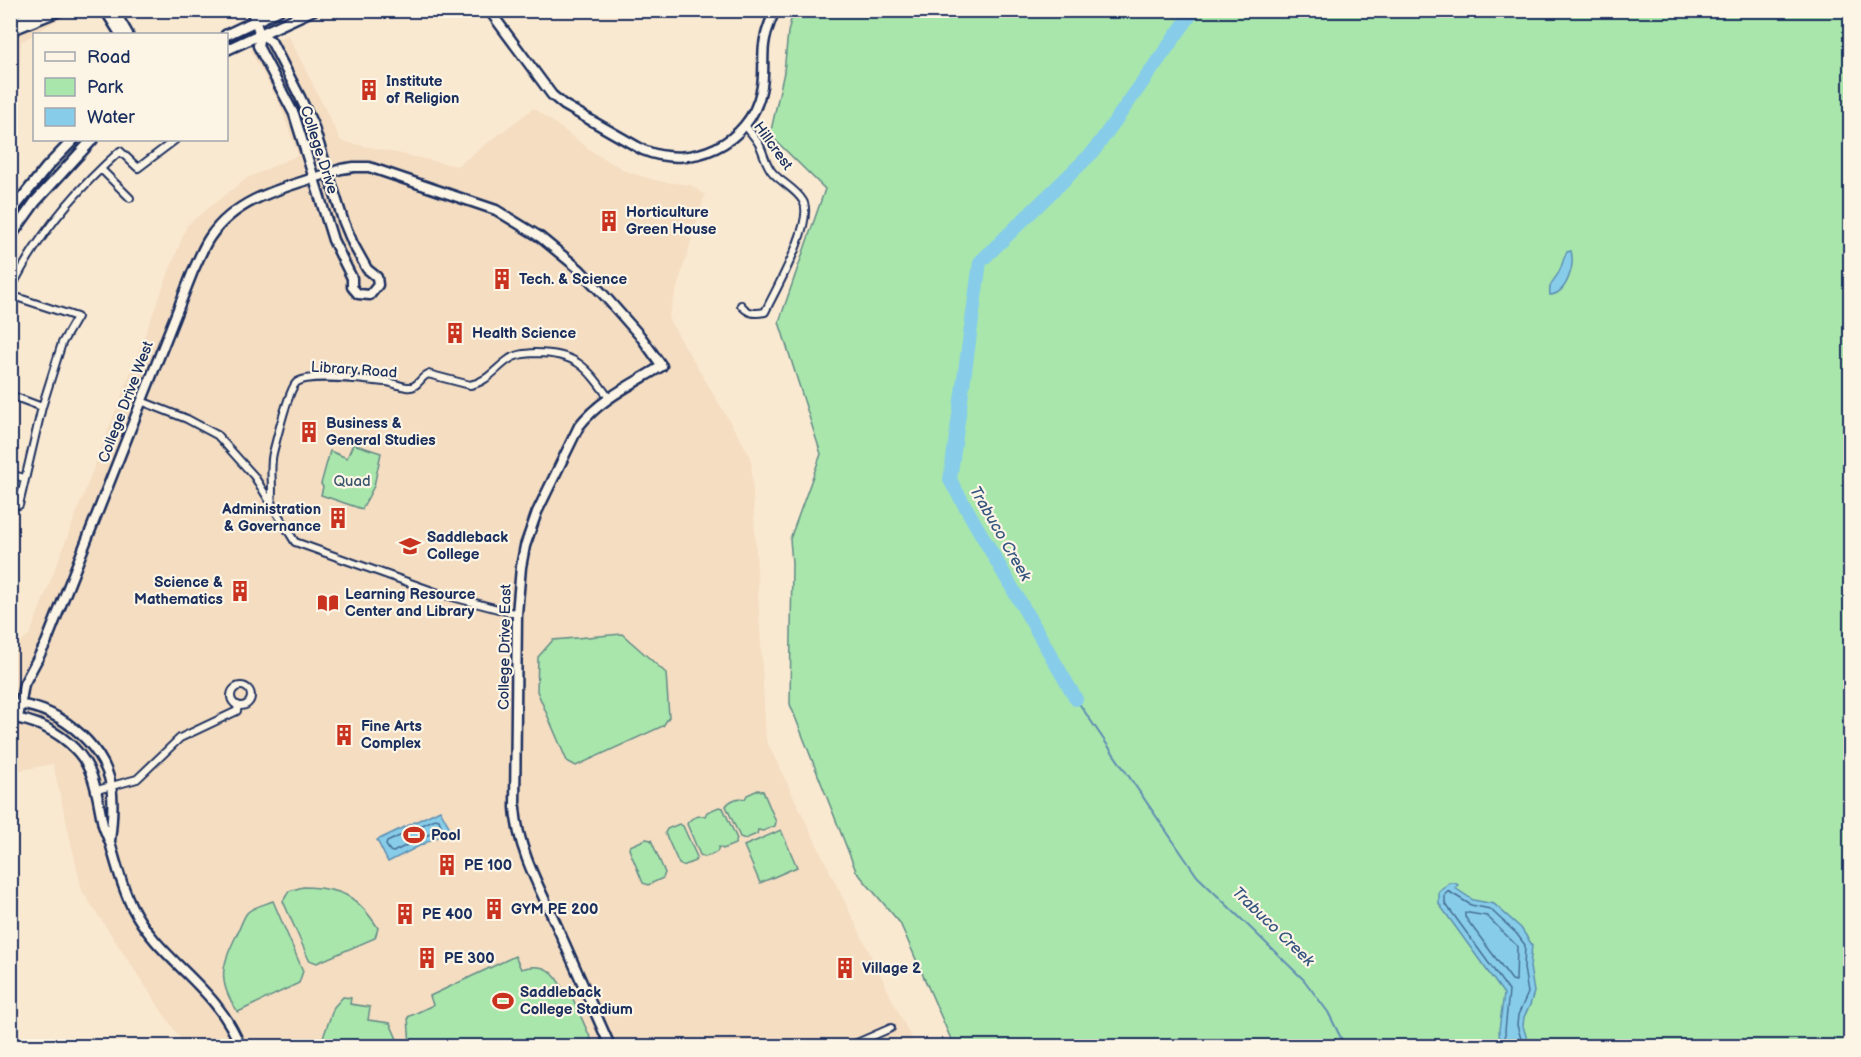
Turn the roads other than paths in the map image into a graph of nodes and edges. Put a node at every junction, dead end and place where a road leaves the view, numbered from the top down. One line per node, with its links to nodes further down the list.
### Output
1 (42, 10): 11 (street)
2 (62, 10): 12 (street)
3 (105, 10): 13 (street)
4 (114, 10): 14 (street)
5 (251, 10): 10 (street, College Drive)
6 (279, 10): 10 (main road)
7 (314, 10): 16 (main road)
8 (489, 10): 18 (street, Hillcrest)
9 (775, 10): 18 (street)
10 (256, 21): 15 (main road); 16 (street, College Drive)
11 (10, 22)
12 (10, 30)
13 (119, 33)
14 (127, 33)
15 (228, 33)
16 (260, 34): 17 (main road); 23 (street, College Drive); 24 (street, College Drive)
17 (228, 49)
18 (745, 125): 31 (street, Hillcrest)
19 (73, 141): 26 (main road)
20 (91, 141): 27 (main road)
21 (174, 141): 22 (street)
22 (101, 169): 25 (street); 30 (street)
23 (328, 174): 24 (street, College Drive West); 28 (street, College Drive); 33 (street, College Drive East)
24 (314, 178): 29 (street, College Drive); 34 (street, College Drive West)
25 (130, 198)
26 (10, 213)
27 (10, 237)
28 (367, 269): 29 (street); 29 (street, College Drive)
29 (352, 278)
30 (10, 293): 35 (street)
31 (741, 305)
32 (13, 398): 35 (street)
33 (609, 398): 39 (street, Library Road); 40 (street, College Drive East)
34 (141, 401): 39 (street); 41 (street, College Drive West)
35 (42, 408): 37 (street)
36 (10, 474): 37 (street)
37 (24, 478): 38 (street)
38 (10, 503)
39 (271, 504): 40 (street)
40 (517, 614): 49 (street, College Drive East)
41 (15, 704): 43 (street, College Drive West); 44 (street, College Drive West)
42 (238, 705): 44 (street)
43 (14, 718): 45 (street, College Drive West)
44 (111, 786): 45 (street); 46 (street, College Drive West)
45 (97, 790): 46 (street, College Drive West)
46 (110, 843): 48 (street, College Drive West)
47 (891, 1028): 50 (street)
48 (240, 1047)
49 (610, 1047)
50 (850, 1047)

